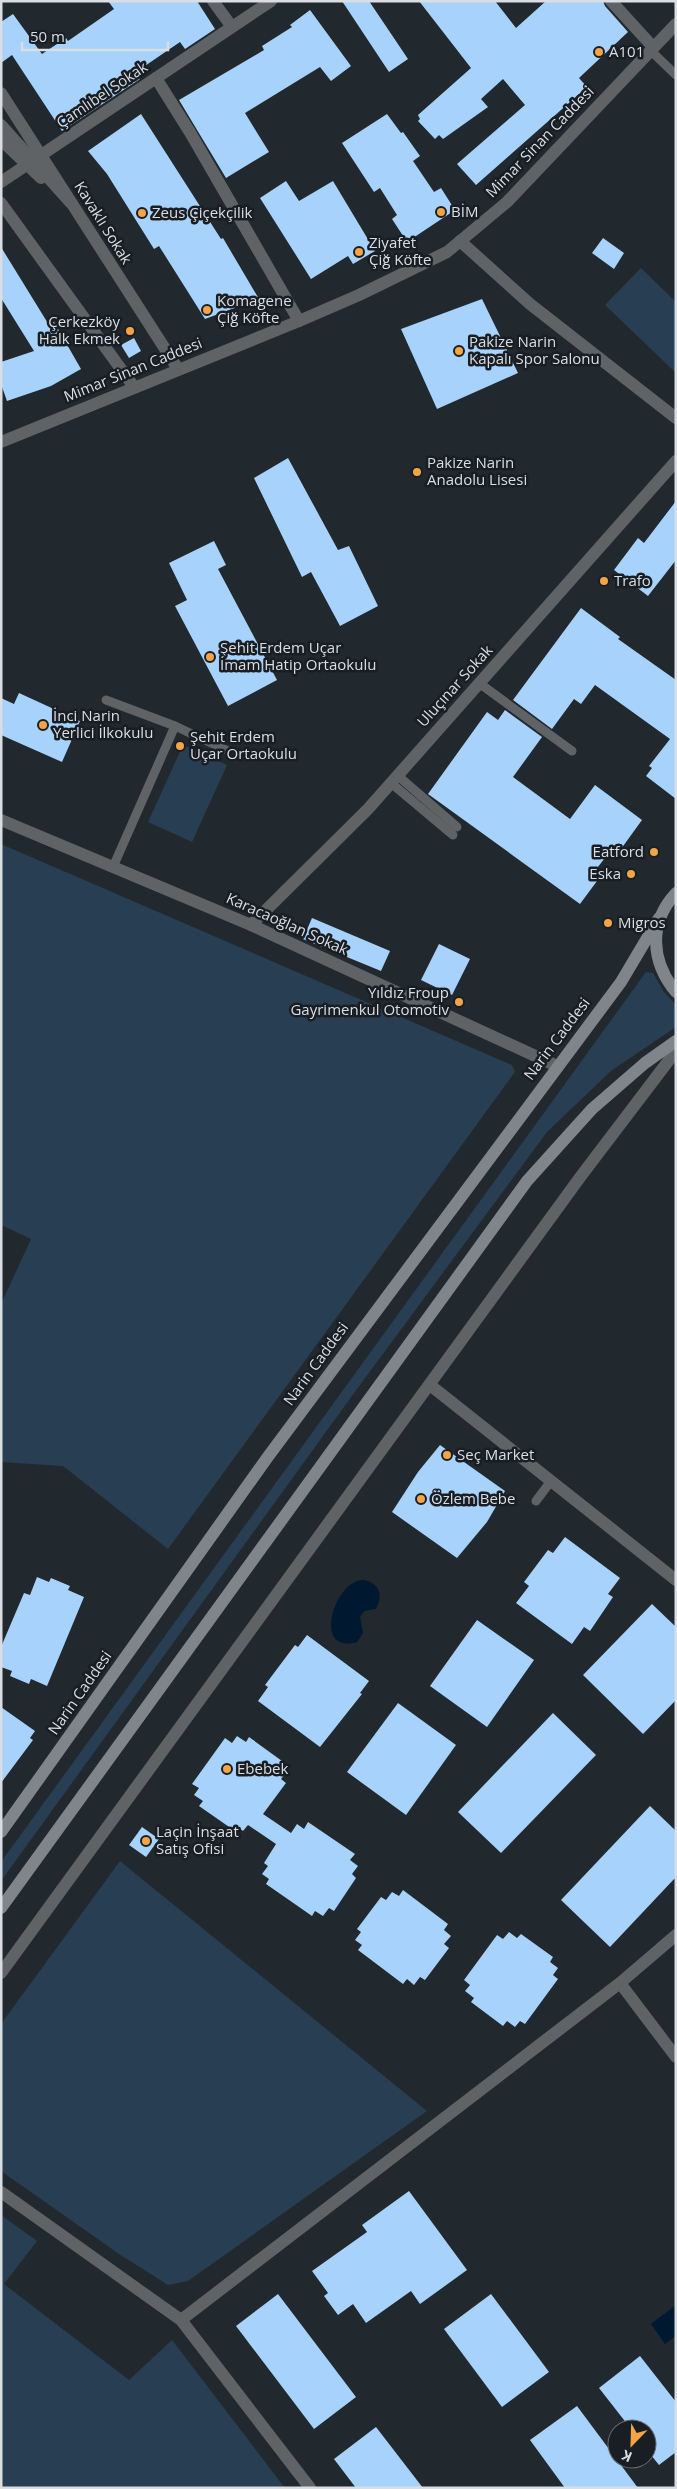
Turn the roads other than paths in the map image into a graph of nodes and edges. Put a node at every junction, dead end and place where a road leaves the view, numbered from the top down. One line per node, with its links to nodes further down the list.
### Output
1 (213, 1): 5 (street)
2 (270, 1): 5 (street, Çamlıbel Sokak)
3 (611, 1): 6 (street)
4 (676, 24): 6 (street, Mimar Sinan Caddesi)
5 (232, 27): 8 (street, Çamlıbel Sokak)
6 (651, 48): 7 (lane); 16 (street, Mimar Sinan Caddesi)
7 (676, 75)
8 (156, 78): 12 (street, Çamlıbel Sokak); 17 (street)
9 (1, 93): 12 (street, Kavaklı Sokak)
10 (1, 125): 12 (street)
11 (1, 140): 12 (street)
12 (35, 160): 13 (street, Çamlıbel Sokak); 14 (street); 14 (street, Kavaklı Sokak)
13 (1, 182)
14 (70, 202): 18 (street, Kavaklı Sokak)
15 (1, 203): 19 (street)
16 (460, 242): 17 (street, Mimar Sinan Caddesi); 20 (street)
17 (299, 321): 18 (street, Mimar Sinan Caddesi)
18 (178, 369): 19 (street, Mimar Sinan Caddesi)
19 (134, 387): 21 (street, Mimar Sinan Caddesi)
20 (676, 418)
21 (1, 442)
22 (676, 461): 23 (street, Uluçınar Sokak)
23 (479, 683): 27 (lane); 28 (street, Uluçınar Sokak)
24 (106, 700): 25 (lane)
25 (175, 726): 26 (lane); 31 (lane)
26 (226, 750)
27 (572, 751)
28 (394, 779): 30 (lane); 34 (street, Uluçınar Sokak)
29 (1, 820): 31 (street, Karacaoğlan Sokak)
30 (455, 831)
31 (113, 867): 34 (street, Karacaoğlan Sokak)
32 (676, 893): 33 (main road, Narin Caddesi)
33 (659, 918): 35 (main road); 38 (main road, Narin Caddesi)
34 (251, 925): 38 (street, Karacaoğlan Sokak)
35 (676, 992)
36 (676, 1041): 44 (main road)
37 (676, 1051): 39 (street)
38 (557, 1066): 43 (main road, Narin Caddesi)
39 (430, 1385): 40 (street); 46 (street)
40 (551, 1481): 41 (lane); 42 (street)
41 (536, 1502)
42 (676, 1580)
43 (1, 1832)
44 (1, 1908)
45 (676, 1935): 47 (street)
46 (1, 1973)
47 (620, 1983): 48 (street); 50 (street)
48 (676, 2057)
49 (1, 2192): 50 (street)
50 (181, 2320): 51 (street)
51 (310, 2488)

